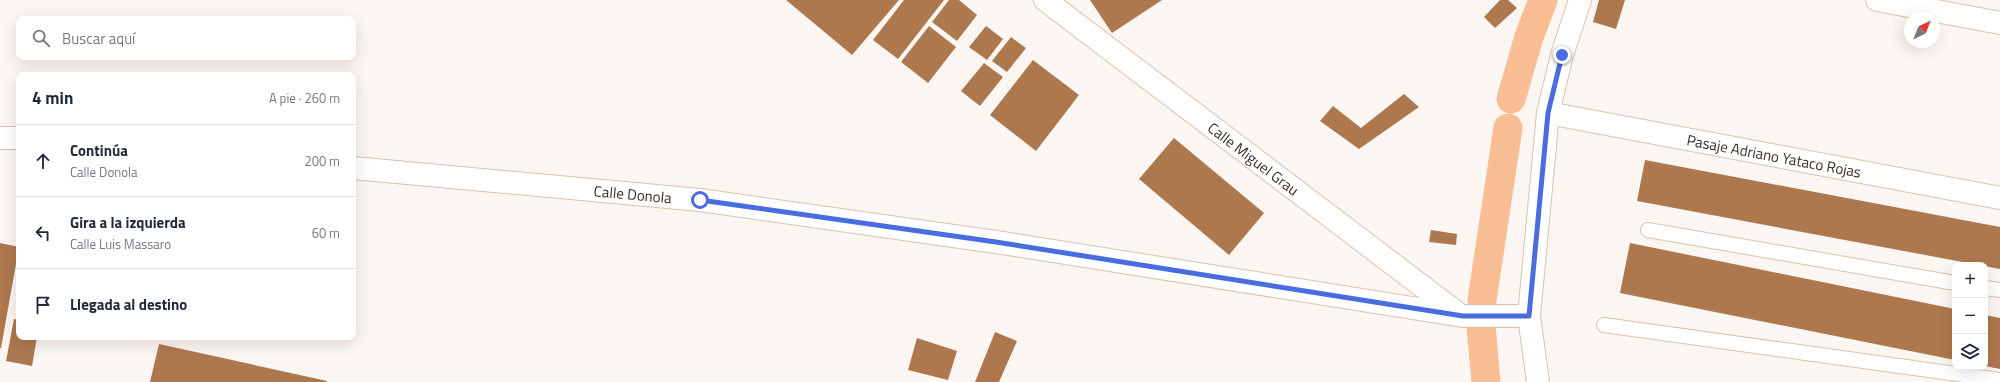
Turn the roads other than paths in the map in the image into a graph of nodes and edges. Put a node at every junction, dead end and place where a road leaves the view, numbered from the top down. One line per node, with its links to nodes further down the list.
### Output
1 (1045, 0): 14 (street, Calle Miguel Grau)
2 (1580, 0): 5 (street)
3 (1877, 0): 4 (street)
4 (2000, 23)
5 (1548, 113): 9 (street, Pasaje Adriano Yataco Rojas); 15 (street)
6 (0, 138): 7 (street)
7 (16, 138)
8 (356, 168): 14 (street, Calle Donola)
9 (2000, 198)
10 (1648, 230): 11 (lane)
11 (1952, 282)
12 (1988, 288): 13 (lane)
13 (2000, 290)
14 (1463, 316): 15 (street, Calle Donola)
15 (1529, 316): 18 (street)
16 (1604, 325): 17 (lane)
17 (2000, 380)
18 (1538, 382)

